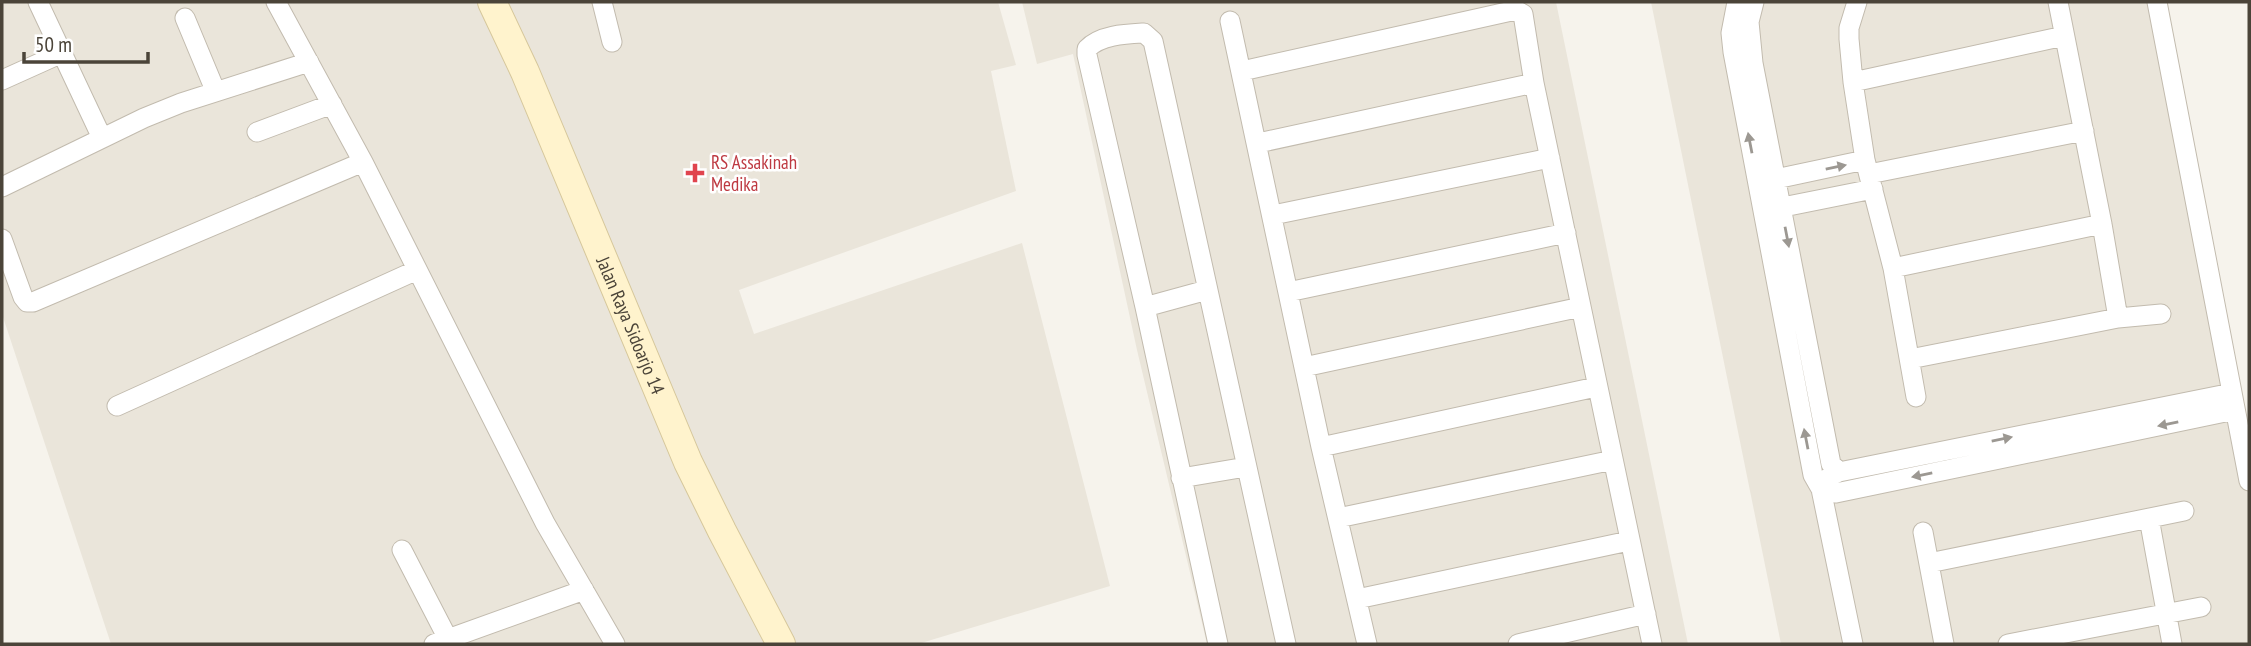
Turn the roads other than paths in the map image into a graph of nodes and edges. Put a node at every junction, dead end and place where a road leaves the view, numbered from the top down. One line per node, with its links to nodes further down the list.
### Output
1 (38, 2): 13 (street)
2 (276, 2): 14 (street)
3 (492, 2): 71 (main road, Jalan Raya Sidoarjo 14)
4 (602, 2): 12 (street)
5 (1857, 2): 17 (street)
6 (2058, 2): 11 (street)
7 (2157, 2): 47 (street)
8 (1744, 10): 28 (street)
9 (185, 18): 19 (street)
10 (1230, 21): 15 (street)
11 (2064, 36): 17 (street); 21 (street)
12 (612, 42)
13 (62, 53): 16 (street); 23 (street)
14 (309, 62): 19 (street); 20 (street)
15 (1242, 71): 18 (street); 24 (street)
16 (2, 79)
17 (1853, 82): 27 (street)
18 (1534, 83): 24 (street); 25 (street)
19 (215, 90): 23 (street)
20 (332, 104): 22 (street); 26 (street)
21 (2084, 131): 27 (street); 32 (street)
22 (257, 132)
23 (102, 138): 29 (street)
24 (1258, 143): 31 (street)
25 (1549, 158): 31 (street); 33 (street)
26 (363, 162): 34 (street); 36 (street)
27 (1869, 174): 28 (street, one-way to 27); 30 (street); 35 (street)
28 (1766, 181): 30 (street)
29 (2, 187)
30 (1772, 209): 53 (street, one-way to 53); 56 (street, one-way to 30)
31 (1273, 215): 38 (street)
32 (2102, 224): 35 (street); 42 (street)
33 (1566, 233): 38 (street); 40 (street)
34 (2, 239)
35 (1893, 268): 43 (street)
36 (417, 270): 48 (street); 64 (street)
37 (1208, 290): 39 (street); 39 (street); 52 (street)
38 (1288, 292): 44 (street)
39 (1145, 307): 54 (street)
40 (1581, 307): 44 (street); 45 (street)
41 (2161, 314): 42 (street)
42 (2118, 318): 43 (street)
43 (1910, 359): 46 (street)
44 (1304, 367): 49 (street)
45 (1597, 387): 49 (street); 50 (street)
46 (1916, 397)
47 (2234, 402): 51 (street); 55 (street)
48 (117, 406)
49 (1321, 447): 58 (street)
50 (1613, 460): 58 (street); 61 (street)
51 (1946, 460): 53 (street); 56 (street, one-way to 56)
52 (1246, 467): 54 (street); 73 (street)
53 (1839, 472): 56 (street)
54 (1181, 478): 72 (street)
55 (2249, 481)
56 (1821, 489): 77 (street)
57 (2184, 511): 59 (street)
58 (1338, 518): 65 (street)
59 (2149, 518): 63 (street); 68 (street)
60 (1923, 533): 63 (street)
61 (1629, 541): 65 (street); 67 (street)
62 (402, 550): 69 (street)
63 (1929, 563): 78 (street)
64 (584, 590): 69 (street); 70 (street)
65 (1357, 599): 74 (street)
66 (2201, 607): 68 (street)
67 (1646, 614): 75 (street); 76 (street)
68 (2167, 614): 79 (street); 80 (street)
69 (441, 642)
70 (615, 644)
71 (781, 644)
72 (1218, 644)
73 (1286, 644)
74 (1367, 644)
75 (1518, 644)
76 (1652, 644)
77 (1853, 644)
78 (1944, 644)
79 (2008, 644)
80 (2172, 644)

